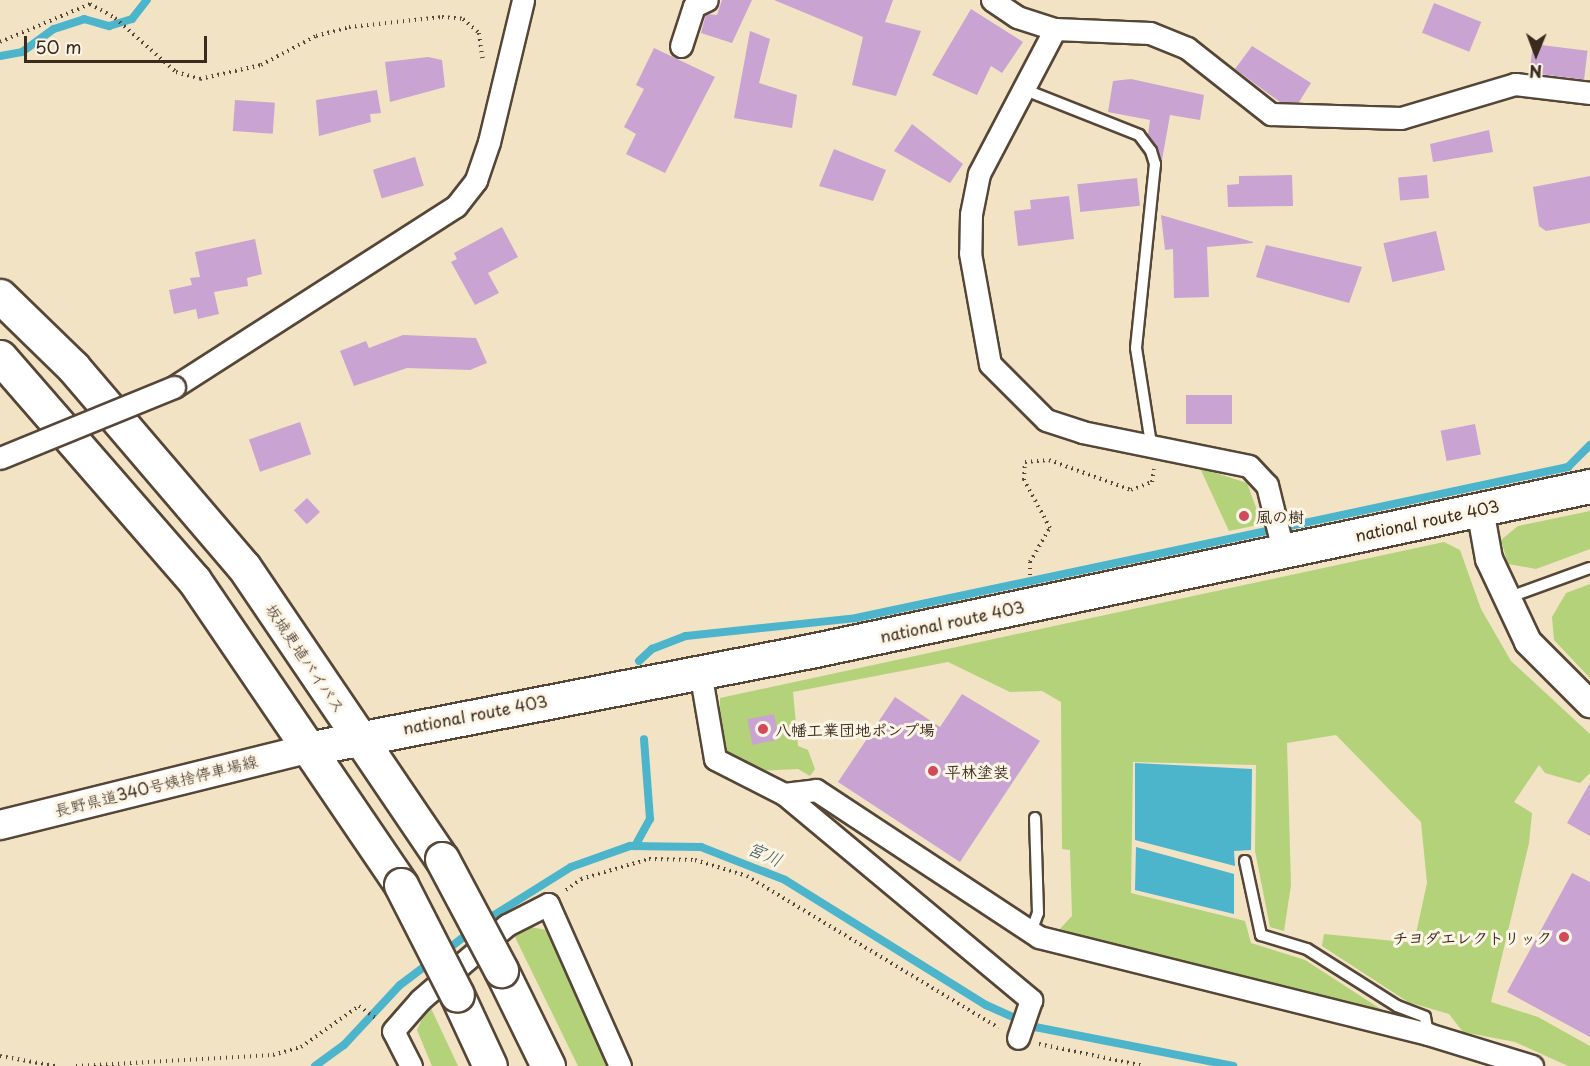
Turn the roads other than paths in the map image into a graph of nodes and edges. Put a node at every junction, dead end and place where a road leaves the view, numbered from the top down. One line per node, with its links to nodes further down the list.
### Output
1 (523, 0): 11 (street, bridge)
2 (707, 0): 5 (street)
3 (992, 0): 4 (street)
4 (1055, 29): 6 (street); 7 (street)
5 (681, 46)
6 (1023, 89): 10 (lane); 10 (street)
7 (1590, 93)
8 (0, 296): 19 (highway, 坂城更埴バイパス)
9 (0, 357): 20 (highway)
10 (1151, 444): 14 (street)
11 (0, 458)
12 (1590, 486): 13 (highway, national route 403)
13 (1480, 509): 14 (highway, national route 403); 16 (street)
14 (1279, 535): 17 (highway, national route 403)
15 (1590, 568): 16 (lane)
16 (1504, 599): 18 (street)
17 (700, 671): 19 (highway, national route 403); 21 (street)
18 (1590, 704)
19 (360, 738): 20 (highway, national route 403); 30 (highway, 坂城更埴バイパス, bridge)
20 (312, 748): 23 (main road, 長野県道340号姨捨停車場線); 29 (highway, bridge)
21 (784, 794): 25 (street); 27 (street)
22 (1035, 818): 25 (lane)
23 (0, 825)
24 (1245, 861): 26 (lane)
25 (1030, 932): 26 (street)
26 (1428, 1034): 32 (street)
27 (1018, 1038)
28 (411, 1066): 31 (street)
29 (490, 1066)
30 (548, 1066)
31 (620, 1066)
32 (1532, 1066)

